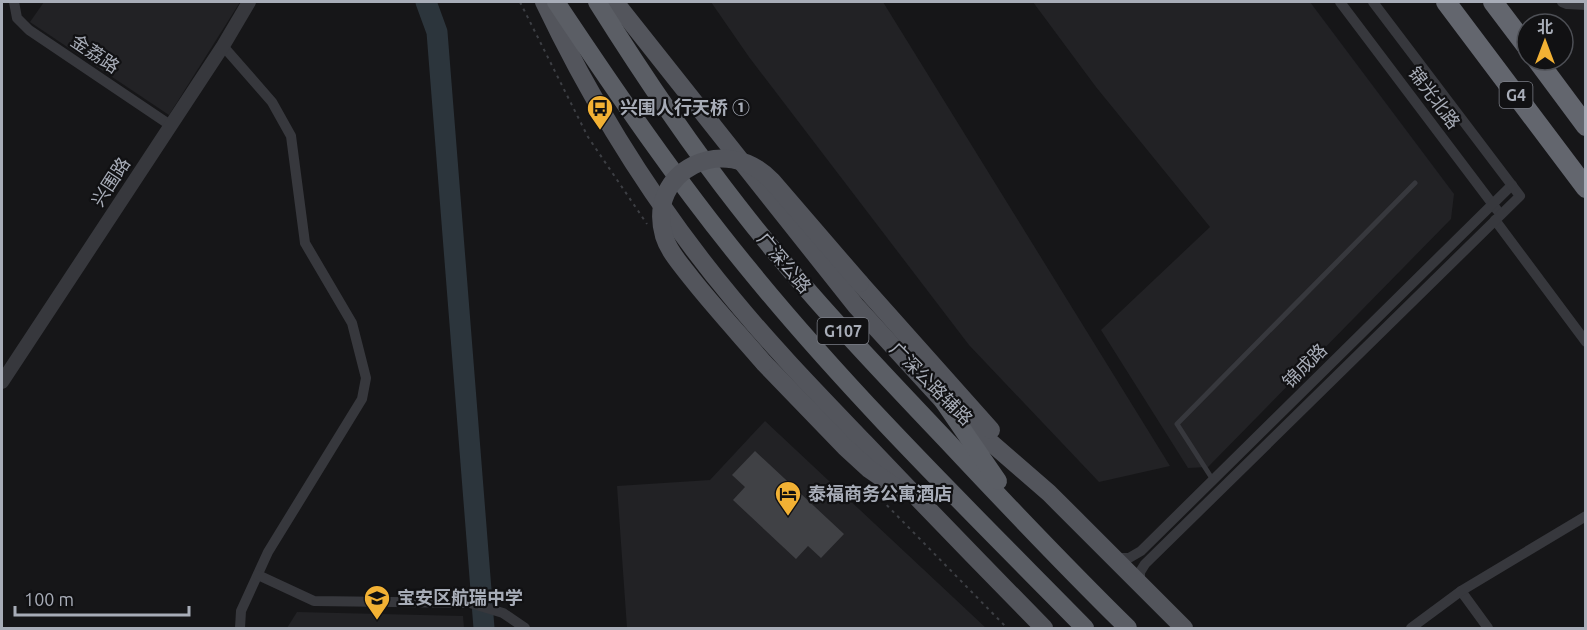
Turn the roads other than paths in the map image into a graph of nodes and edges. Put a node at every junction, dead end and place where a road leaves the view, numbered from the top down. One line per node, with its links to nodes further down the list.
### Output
1 (14, 2): 16 (street, 金荔路)
2 (249, 2): 14 (street, 兴围路)
3 (544, 2): 30 (main road)
4 (556, 2): 39 (highway, 广深公路 / G107)
5 (597, 2): 31 (highway, 广深公路 / G107)
6 (615, 2): 26 (main road, 广深公路辅路)
7 (1340, 2): 22 (street, 锦光北路)
8 (1373, 2): 19 (street, 锦光北路)
9 (1446, 2): 20 (highway, G4)
10 (1493, 2): 13 (highway)
11 (1562, 2): 12 (street)
12 (1586, 6)
13 (1515, 31)
14 (223, 46): 16 (street, 兴围路); 33 (street)
15 (1546, 72): 17 (highway, G4)
16 (170, 125): 25 (street, 兴围路)
17 (1586, 126)
18 (1415, 183): 27 (lane)
19 (1512, 185): 21 (street, 锦光北路); 22 (street, 锦成路)
20 (1586, 188)
21 (1520, 196): 23 (street, 锦成路)
22 (1492, 204): 23 (street, 锦光北路); 27 (street, 锦成路)
23 (1498, 217): 24 (street, 锦光北路); 34 (street, 锦成路)
24 (1586, 342)
25 (2, 382)
26 (944, 401): 28 (main road, 广深公路辅路); 31 (highway)
27 (1213, 480): 32 (street, 锦成路)
28 (1049, 493): 30 (main road, bridge); 32 (main road, 广深公路辅路)
29 (1586, 516): 35 (street)
30 (950, 531): 36 (main road)
31 (1047, 548): 40 (highway, 广深公路 / G107)
32 (1114, 558): 34 (main road, 广深公路辅路)
33 (258, 574): 37 (street); 38 (street)
34 (1140, 585): 41 (main road, 广深公路辅路)
35 (1461, 591): 42 (street); 43 (street)
36 (1041, 627)
37 (240, 628)
38 (525, 628)
39 (1085, 628)
40 (1128, 628)
41 (1184, 628)
42 (1411, 628)
43 (1488, 628)

